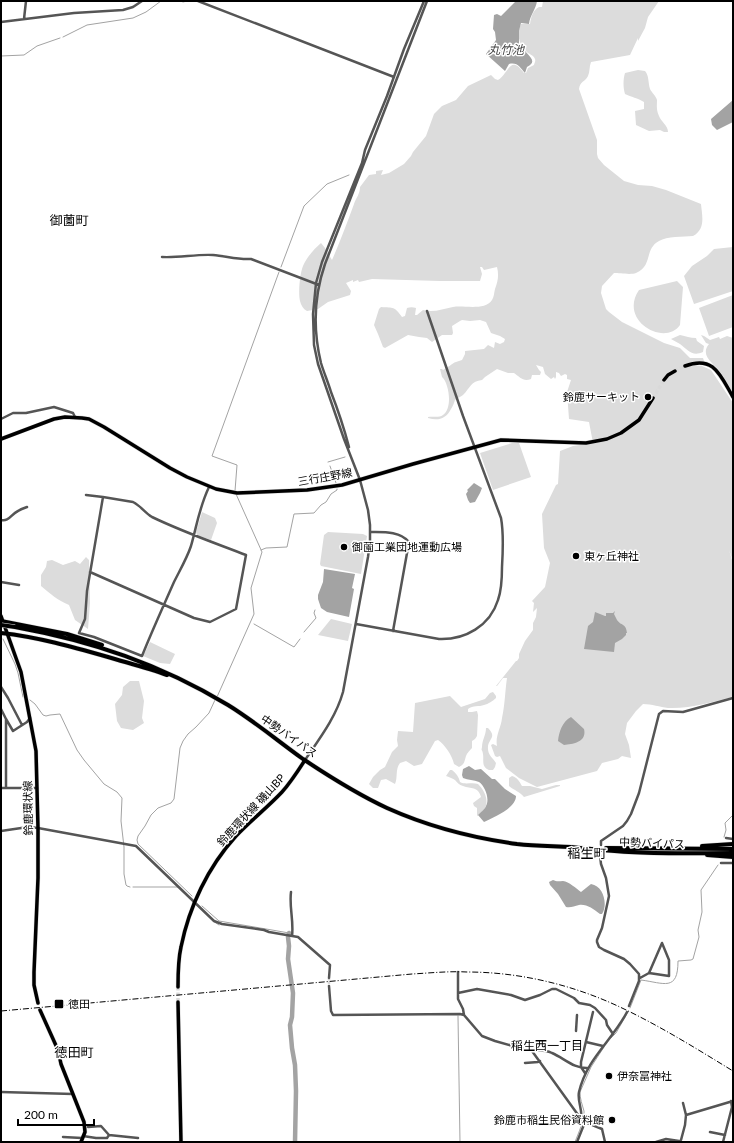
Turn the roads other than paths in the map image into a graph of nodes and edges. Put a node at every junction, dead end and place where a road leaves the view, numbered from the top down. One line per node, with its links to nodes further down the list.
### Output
1 (26, 1): 6 (street)
2 (142, 1): 6 (street)
3 (198, 1): 8 (street)
4 (424, 1): 8 (street)
5 (428, 1): 9 (street)
6 (24, 19): 7 (street)
7 (1, 22)
8 (394, 77): 9 (street); 11 (street)
9 (397, 79): 12 (street)
10 (162, 257): 11 (street)
11 (316, 284): 12 (street); 23 (street)
12 (319, 285): 23 (street)
13 (427, 311): 22 (street)
14 (685, 366): 17 (main road)
15 (675, 371): 16 (main road)
16 (664, 380)
17 (733, 397)
18 (652, 398): 22 (main road, 三行庄野線)
19 (75, 417): 20 (street); 21 (main road, 三行庄野線); 25 (main road, 三行庄野線)
20 (1, 419)
21 (1, 439)
22 (475, 447): 24 (main road, 三行庄野線); 39 (street)
23 (352, 457): 24 (street)
24 (360, 480): 25 (main road, 三行庄野線); 30 (street)
25 (209, 487): 31 (street)
26 (86, 495): 27 (street)
27 (103, 497): 31 (street); 32 (street)
28 (27, 507): 29 (street)
29 (1, 520)
30 (371, 532): 38 (street); 39 (street)
31 (193, 535): 35 (street); 35 (street)
32 (90, 572): 35 (street); 35 (street)
33 (1, 582): 34 (street)
34 (19, 585)
35 (164, 605)
36 (1, 616): 37 (main road, 鈴鹿環状線)
37 (2, 622): 41 (main road, 鈴鹿環状線); 42 (highway, bridge); 42 (highway)
38 (356, 624): 39 (street); 50 (street)
39 (393, 631)
40 (1, 633): 41 (highway)
41 (7, 634): 43 (highway); 48 (main road, 鈴鹿環状線)
42 (89, 642): 43 (highway, 中勢バイパス)
43 (190, 684): 50 (highway, 中勢バイパス)
44 (1, 687): 49 (street)
45 (733, 698): 59 (street)
46 (1, 709): 47 (street)
47 (6, 718): 49 (street); 52 (street)
48 (30, 718): 49 (street); 53 (main road, 鈴鹿環状線)
49 (22, 725)
50 (305, 760): 60 (highway, 中勢バイパス); 70 (main road, 鈴鹿環状線 磯山BP)
51 (1, 788): 52 (street)
52 (6, 788): 53 (street)
53 (37, 788): 54 (main road, 鈴鹿環状線)
54 (38, 828): 55 (street); 70 (street); 80 (main road, 鈴鹿環状線)
55 (1, 831)
56 (726, 838): 57 (street)
57 (733, 838)
58 (733, 844): 61 (highway)
59 (601, 845)
60 (570, 847): 61 (highway, 中勢バイパス); 63 (highway, 中勢バイパス)
61 (658, 849): 62 (highway, 中勢バイパス)
62 (733, 849)
63 (692, 853): 64 (highway, 中勢バイパス); 66 (highway)
64 (733, 853)
65 (600, 855): 75 (street)
66 (733, 857)
67 (721, 862): 68 (street)
68 (733, 863)
69 (291, 892): 71 (street)
70 (195, 902): 71 (street); 77 (main road, 鈴鹿環状線 磯山BP)
71 (292, 936): 74 (street)
72 (458, 972): 78 (street)
73 (649, 973): 73 (street); 75 (street)
74 (329, 978)
75 (640, 978): 81 (street)
76 (329, 986): 85 (street)
77 (178, 987)
78 (458, 993): 85 (street); 88 (street)
79 (178, 1002): 110 (main road)
80 (38, 1003)
81 (629, 1006)
82 (40, 1010): 98 (main road)
83 (592, 1012): 89 (street)
84 (627, 1012): 88 (street)
85 (464, 1015): 91 (street)
86 (577, 1015): 87 (street)
87 (576, 1031)
88 (613, 1034): 90 (street)
89 (586, 1042): 90 (street); 94 (street)
90 (603, 1046): 95 (street)
91 (532, 1051): 92 (street); 94 (street)
92 (540, 1061): 93 (street); 102 (street)
93 (525, 1063)
94 (581, 1067): 95 (street); 96 (street)
95 (588, 1068): 96 (street)
96 (586, 1074): 102 (street)
97 (1, 1092): 98 (street)
98 (73, 1094): 109 (main road)
99 (732, 1101): 101 (street); 106 (street)
100 (683, 1103): 101 (street)
101 (686, 1115): 113 (street)
102 (583, 1121): 111 (street); 112 (street)
103 (88, 1127): 105 (street)
104 (710, 1132): 106 (street)
105 (109, 1135): 108 (street); 109 (street)
106 (724, 1135): 114 (street)
107 (63, 1137): 109 (street)
108 (138, 1138)
109 (82, 1139)
110 (181, 1142)
111 (576, 1142)
112 (605, 1142)
113 (656, 1142)
114 (723, 1142)

